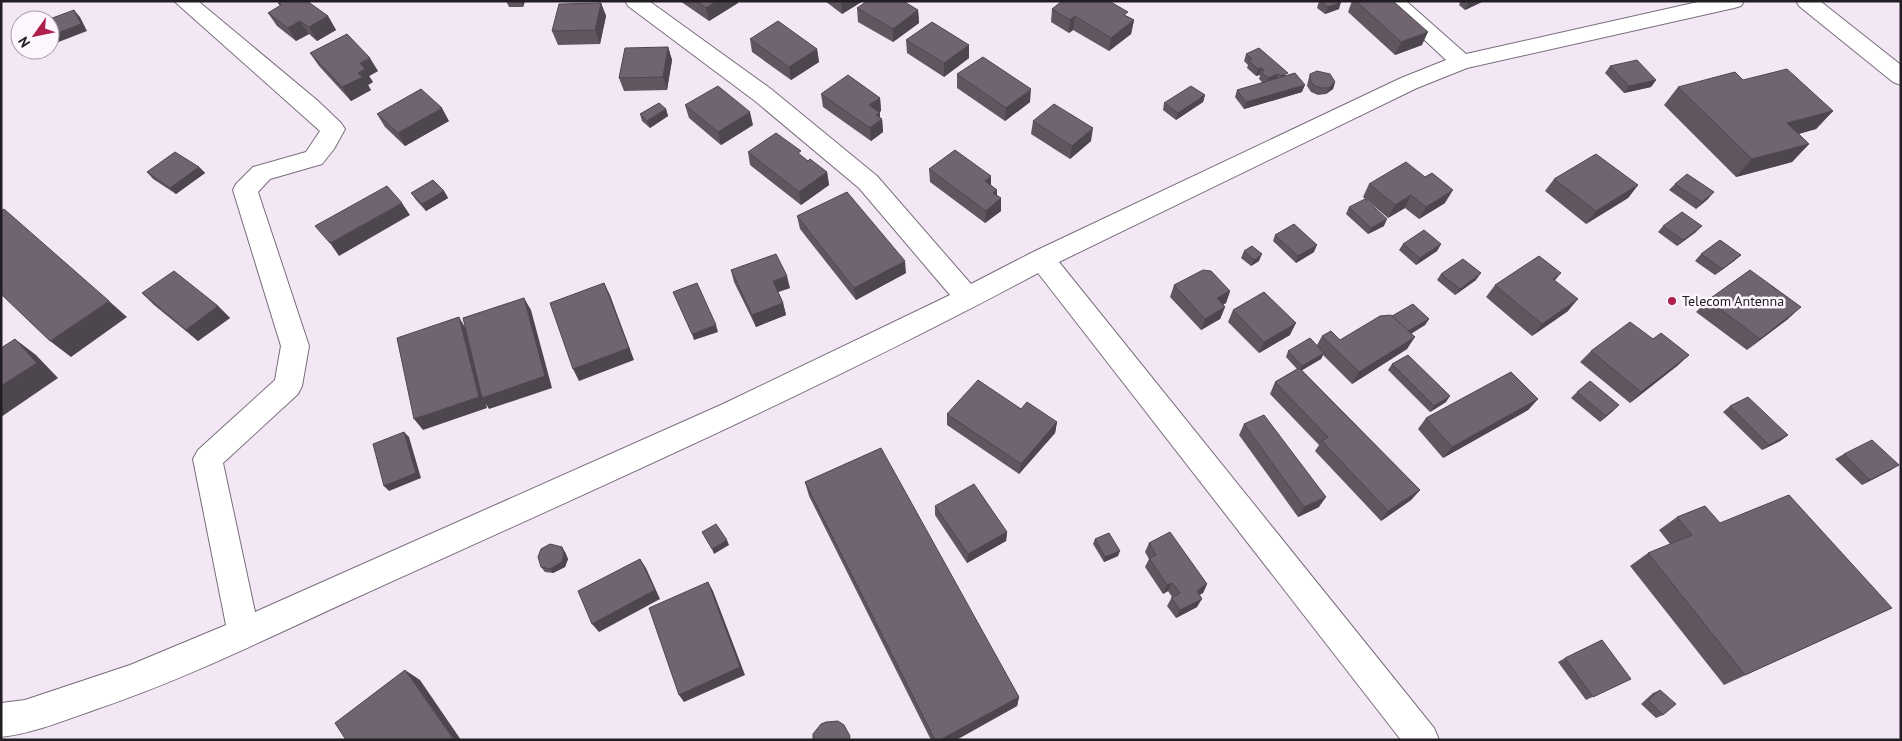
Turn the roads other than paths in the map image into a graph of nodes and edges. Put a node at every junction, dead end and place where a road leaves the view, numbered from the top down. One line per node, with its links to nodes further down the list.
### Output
1 (184, 1): 10 (street)
2 (635, 1): 9 (street)
3 (1393, 1): 6 (street)
4 (1734, 1): 6 (street)
5 (1806, 1): 7 (street)
6 (1462, 62): 8 (street)
7 (1901, 77)
8 (1042, 259): 9 (street); 12 (street)
9 (968, 298): 10 (street)
10 (244, 632): 11 (street)
11 (1, 720)
12 (1422, 740)

